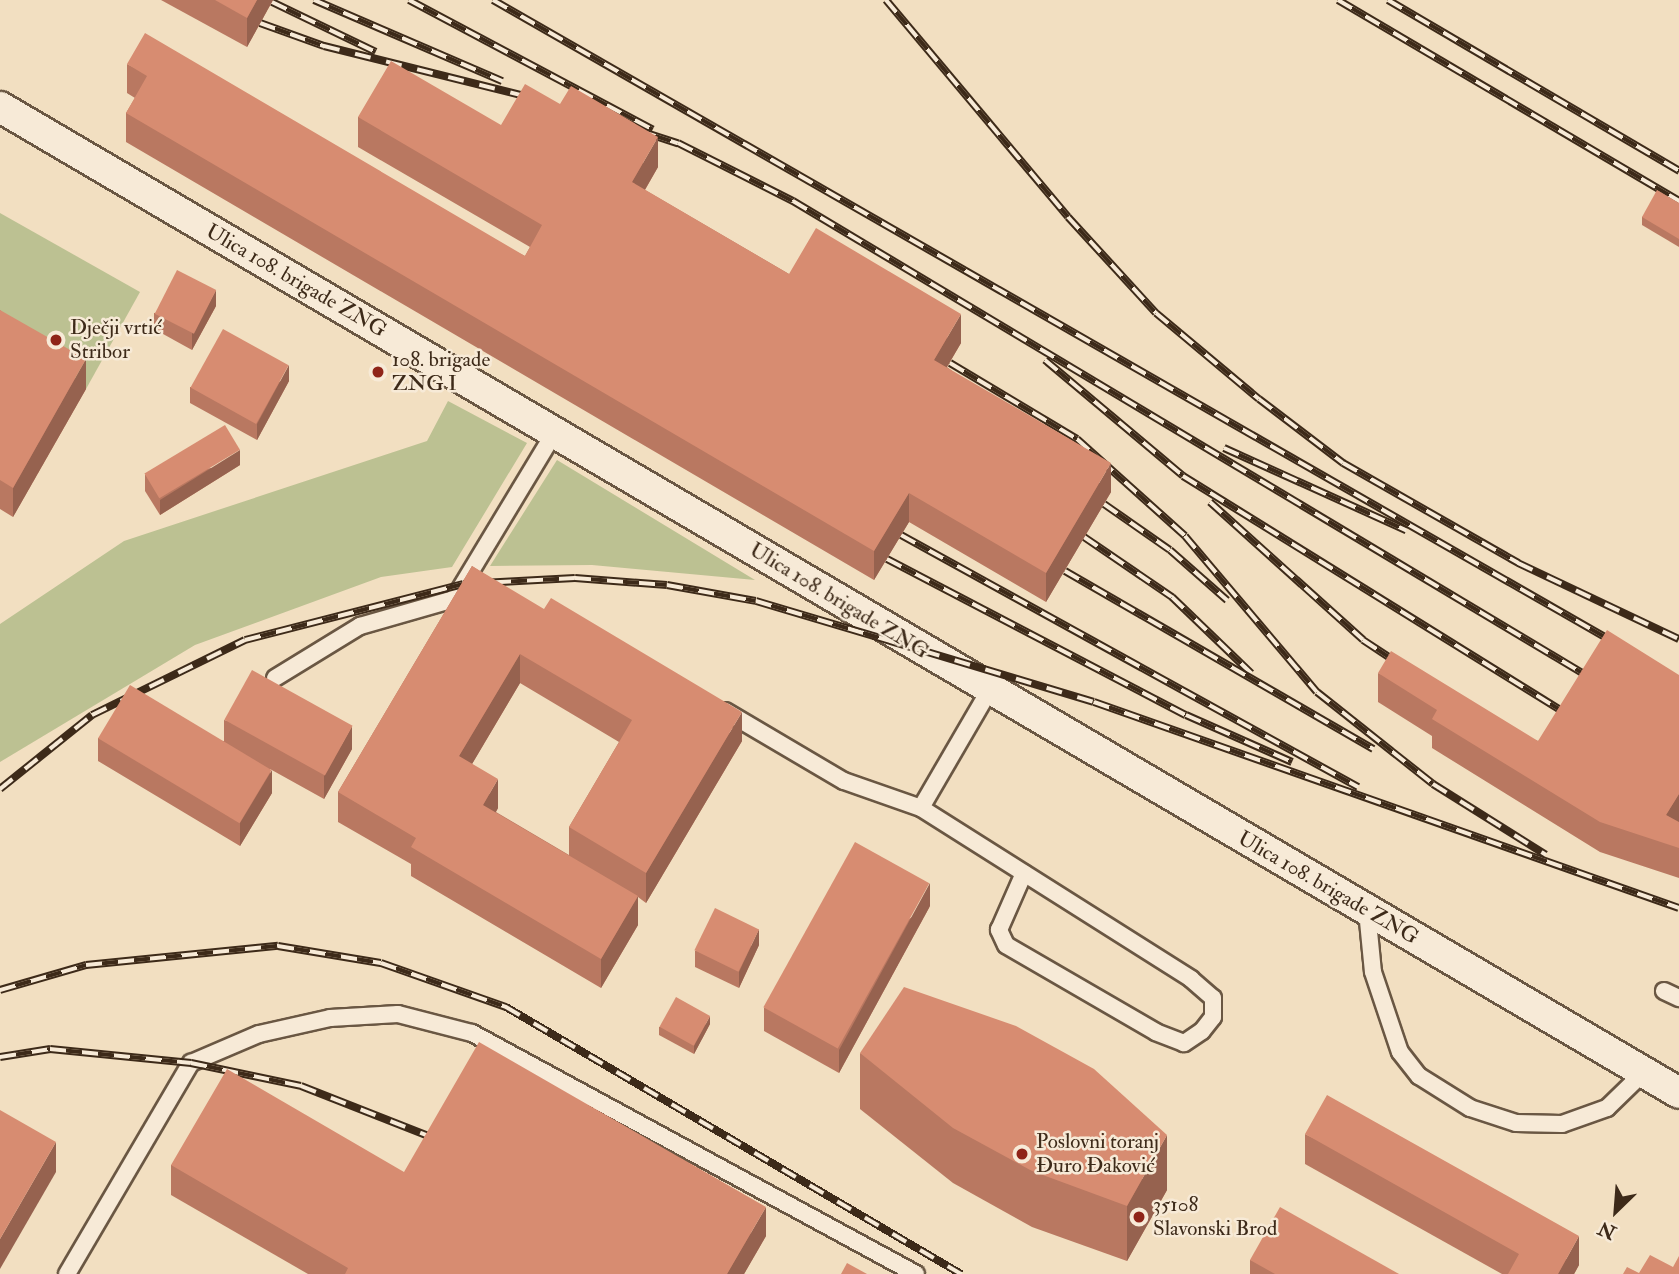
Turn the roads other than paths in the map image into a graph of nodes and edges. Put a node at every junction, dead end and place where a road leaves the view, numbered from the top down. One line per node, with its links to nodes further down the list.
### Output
1 (0, 107): 2 (street, Ulica 108. brigade ZNG)
2 (554, 432): 3 (lane); 4 (street, Ulica 108. brigade ZNG)
3 (275, 678)
4 (989, 691): 6 (lane); 8 (street, Ulica 108. brigade ZNG)
5 (708, 700): 6 (lane)
6 (921, 808): 7 (lane)
7 (1024, 873): 7 (lane)
8 (1367, 911): 9 (street, Ulica 108. brigade ZNG); 9 (lane)
9 (1644, 1072): 10 (street, Ulica 108. brigade ZNG)
10 (1679, 1093)
11 (67, 1274): 12 (lane)
12 (916, 1274)

